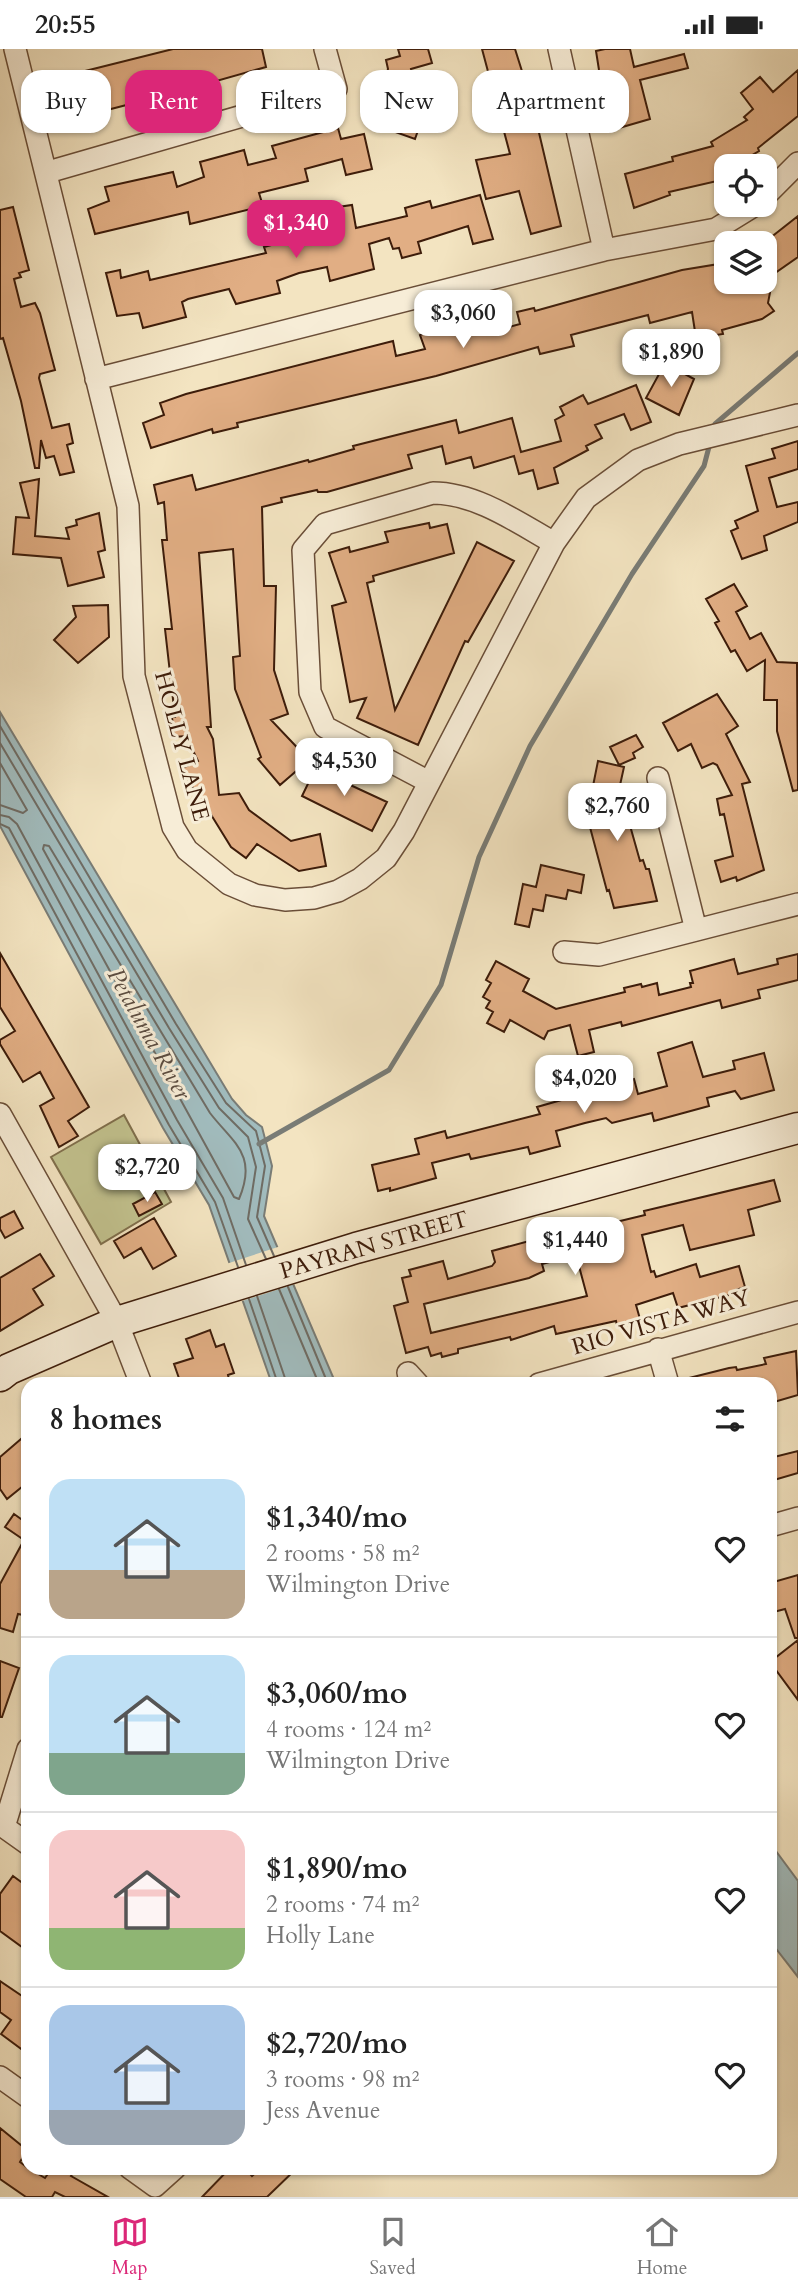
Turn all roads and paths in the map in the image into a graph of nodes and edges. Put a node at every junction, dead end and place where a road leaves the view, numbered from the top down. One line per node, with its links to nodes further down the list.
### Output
1 (15, 49): 5 (street, HOLLY LANE)
2 (325, 49): 5 (street)
3 (559, 49): 8 (street)
4 (798, 163): 6 (street)
5 (48, 172): 9 (street, HOLLY LANE)
6 (777, 184)
7 (736, 217): 8 (street)
8 (604, 250): 9 (street)
9 (96, 379): 13 (street, HOLLY LANE)
10 (798, 415): 11 (street, HOLLY LANE)
11 (554, 543): 13 (street, HOLLY LANE); 13 (street)
12 (658, 778): 15 (street)
13 (429, 782)
14 (798, 904): 15 (street)
15 (696, 930): 16 (street)
16 (564, 953)
17 (0, 1114): 20 (street)
18 (798, 1128): 20 (main road, PAYRAN STREET)
19 (798, 1312): 21 (street, RIO VISTA WAY)
20 (117, 1322): 22 (main road, PAYRAN STREET); 23 (street)
21 (658, 1349): 24 (street, RIO VISTA WAY); 25 (street)
22 (0, 1376)
23 (138, 1377)
24 (563, 1377)
25 (666, 1377)
26 (798, 1518): 27 (street)
27 (777, 1524)
28 (21, 1772): 29 (street)
29 (21, 1839)
30 (0, 2077): 31 (street)
31 (21, 2092)
32 (140, 2175): 33 (street)
33 (167, 2175)

